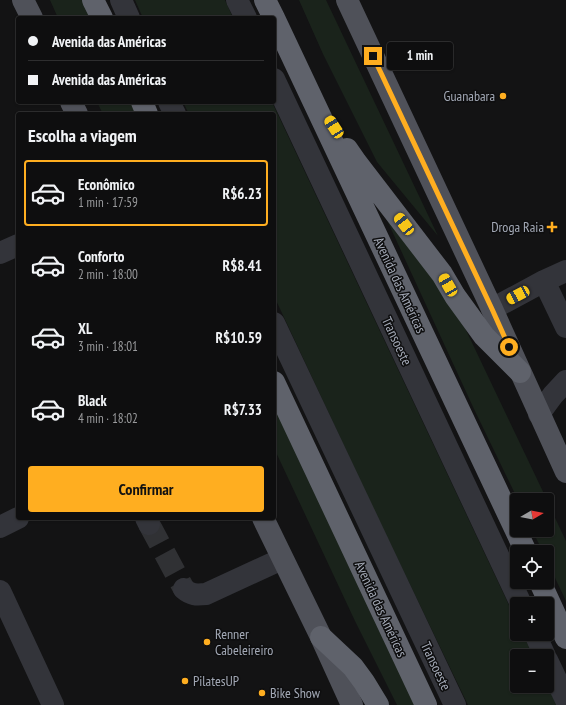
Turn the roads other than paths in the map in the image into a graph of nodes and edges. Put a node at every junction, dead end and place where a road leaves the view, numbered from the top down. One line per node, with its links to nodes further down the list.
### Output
1 (23, 0): 7 (main road)
2 (93, 0): 8 (highway)
3 (121, 0): 9 (street)
4 (237, 0): 10 (street)
5 (265, 0): 11 (highway, Avenida das Américas)
6 (346, 0): 19 (main road)
7 (31, 16)
8 (101, 16)
9 (128, 16)
10 (245, 16)
11 (273, 16)
12 (276, 22): 13 (highway, Avenida das Américas)
13 (304, 80): 22 (highway); 30 (highway, Avenida das Américas)
14 (276, 83): 35 (street, Transoeste)
15 (16, 246): 16 (street)
16 (0, 253)
17 (566, 271): 18 (street)
18 (544, 281): 19 (street); 21 (street)
19 (492, 309): 22 (main road)
20 (276, 327): 44 (street, Transoeste)
21 (566, 327)
22 (520, 372): 25 (main road)
23 (566, 382): 25 (street)
24 (276, 386): 43 (highway, Avenida das Américas)
25 (539, 414): 26 (main road)
26 (565, 466)
27 (16, 519): 29 (street)
28 (264, 520): 31 (main road)
29 (0, 527)
30 (523, 545)
31 (282, 559): 32 (street); 36 (main road)
32 (184, 589)
33 (543, 589): 37 (highway)
34 (0, 591): 40 (street)
35 (518, 597)
36 (321, 637): 41 (main road); 42 (highway)
37 (566, 638)
38 (554, 675): 39 (street)
39 (566, 700)
40 (53, 705)
41 (352, 705)
42 (378, 705)
43 (426, 705)
44 (455, 705)

